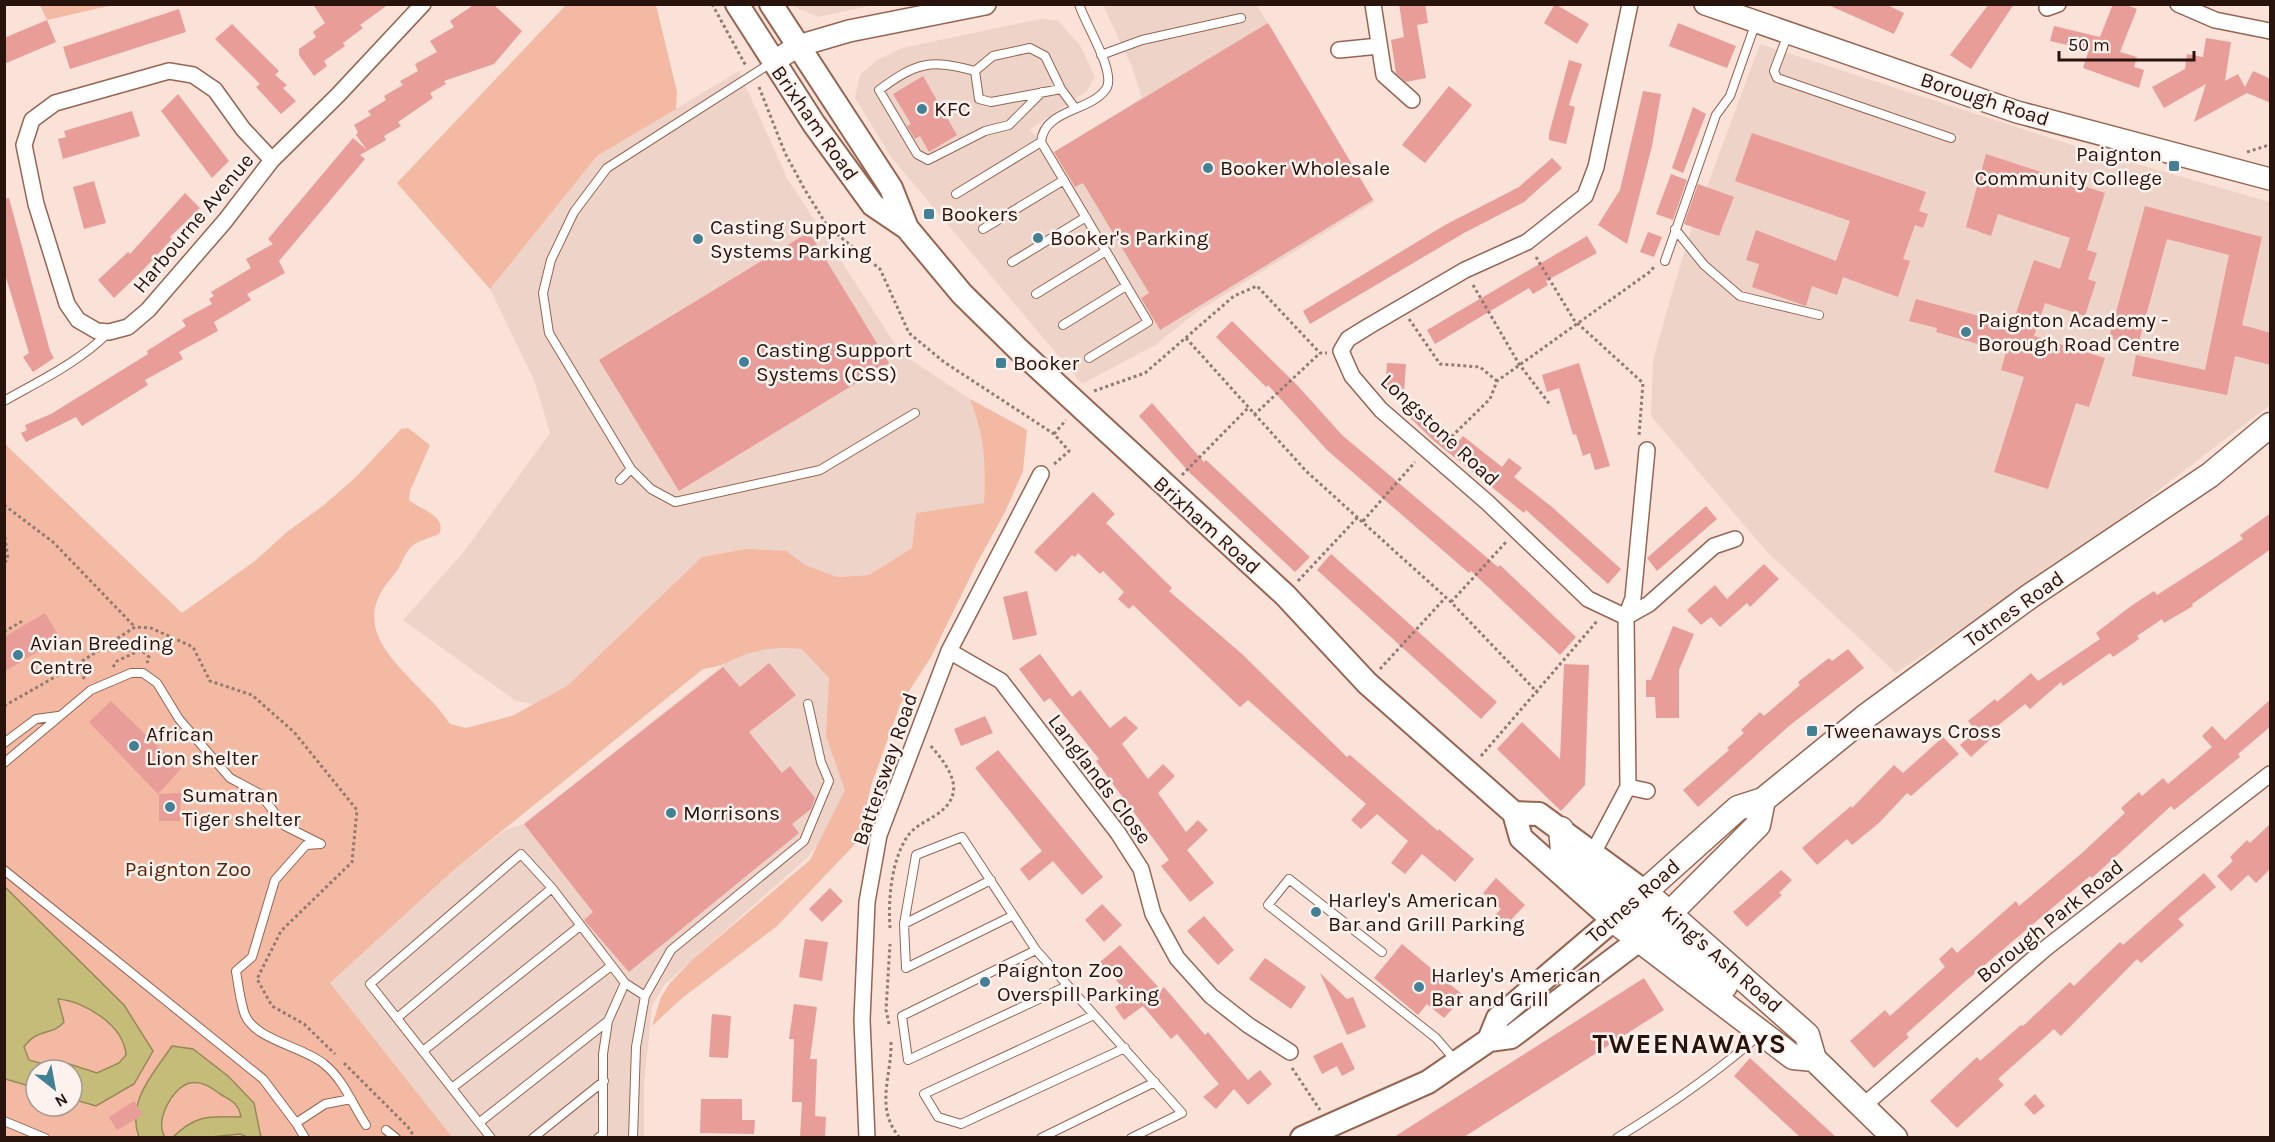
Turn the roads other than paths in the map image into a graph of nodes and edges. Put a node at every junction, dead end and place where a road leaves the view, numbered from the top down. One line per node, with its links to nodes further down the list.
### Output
1 (423, 4): 26 (street, Harbourne Avenue)
2 (737, 4): 18 (main road, Brixham Road)
3 (771, 4): 14 (main road, Brixham Road)
4 (985, 4): 14 (main road)
5 (1079, 4): 17 (lane)
6 (1373, 4): 15 (street)
7 (1630, 4): 51 (street, Longstone Road)
8 (1705, 4): 11 (main road, Borough Road)
9 (2178, 4): 12 (street)
10 (1240, 18): 17 (lane)
11 (1756, 22): 13 (main road, Borough Road); 33 (lane)
12 (2271, 31)
13 (1789, 33): 24 (lane); 27 (main road, Borough Road)
14 (798, 45): 18 (main road); 31 (main road, Brixham Road)
15 (1379, 46): 16 (street); 22 (street)
16 (1339, 50)
17 (1101, 55): 23 (lane)
18 (773, 62): 31 (main road, Brixham Road); 47 (lane)
19 (975, 71): 20 (lane); 21 (lane); 21 (lane)
20 (1061, 89): 21 (lane); 23 (lane)
21 (1042, 92)
22 (1412, 100)
23 (1075, 108): 25 (lane)
24 (1951, 138)
25 (1041, 142): 28 (lane); 29 (lane)
26 (272, 160): 41 (street, Harbourne Avenue); 41 (street, Harbourne Avenue)
27 (2271, 179)
28 (1064, 180): 30 (lane); 32 (lane)
29 (956, 194)
30 (1086, 217): 34 (lane); 36 (lane)
31 (908, 228): 61 (main road, Brixham Road)
32 (983, 230)
33 (1675, 230): 35 (lane); 39 (lane)
34 (1106, 251): 37 (lane); 38 (lane)
35 (1665, 261)
36 (1012, 262)
37 (1126, 286): 40 (lane); 42 (lane)
38 (1036, 294)
39 (1820, 315)
40 (1063, 325)
41 (109, 332): 43 (lane)
42 (1089, 358)
43 (4, 400)
44 (915, 413): 47 (lane)
45 (2271, 424): 60 (highway, Totnes Road)
46 (1647, 450): 51 (street)
47 (631, 469): 49 (lane)
48 (1041, 474): 52 (street, Battersway Road)
49 (620, 480)
50 (1735, 539): 51 (street)
51 (1626, 617): 58 (street)
52 (950, 651): 85 (street, Langlands Close); 105 (street, Battersway Road)
53 (808, 704): 77 (lane)
54 (60, 716): 55 (lane); 56 (lane); 91 (lane)
55 (4, 743)
56 (4, 763)
57 (2271, 774): 92 (street, Borough Park Road)
58 (1628, 787): 59 (street); 63 (street)
59 (1647, 791)
60 (1763, 800): 67 (highway, Totnes Road); 71 (highway, Totnes Road)
61 (1514, 813): 62 (main road); 67 (main road)
62 (1561, 829): 63 (main road); 67 (highway)
63 (1593, 853): 67 (main road)
64 (4, 870): 95 (lane)
65 (991, 880): 68 (lane); 69 (lane); 69 (lane)
66 (552, 888): 70 (lane); 79 (lane); 79 (lane)
67 (1629, 906): 71 (highway, King's Ash Road); 71 (highway, King's Ash Road); 82 (main road, Totnes Road)
68 (1012, 916): 69 (lane); 72 (lane)
69 (904, 924)
70 (579, 926): 74 (lane); 84 (lane)
71 (1654, 927): 81 (highway, King's Ash Road); 82 (main road, Totnes Road); 86 (highway, King's Ash Road)
72 (1036, 950): 76 (lane); 76 (lane)
73 (1382, 952): 87 (lane)
74 (611, 966): 75 (lane); 90 (lane)
75 (625, 983): 77 (lane); 80 (lane)
76 (1066, 986): 78 (lane)
77 (645, 996): 104 (lane)
78 (1094, 1015): 83 (lane); 83 (lane)
79 (397, 1018): 84 (lane)
80 (608, 1022): 88 (lane); 94 (lane)
81 (1769, 1039): 86 (highway, King's Ash Road); 109 (lane)
82 (1489, 1040): 87 (main road, Totnes Road)
83 (1125, 1048): 89 (lane)
84 (423, 1051): 90 (lane)
85 (1290, 1052)
86 (1814, 1059): 92 (highway, King's Ash Road)
87 (1458, 1064): 108 (main road, Totnes Road)
88 (604, 1081): 102 (lane); 103 (lane)
89 (1155, 1082): 106 (lane); 107 (lane)
90 (452, 1088): 94 (lane)
91 (351, 1099): 95 (lane); 96 (lane)
92 (1863, 1106): 110 (highway, King's Ash Road)
93 (4, 1121): 98 (lane)
94 (480, 1122): 101 (lane)
95 (296, 1123): 99 (lane)
96 (366, 1125)
97 (386, 1130): 100 (lane)
98 (45, 1137)
99 (305, 1137)
100 (396, 1137)
101 (491, 1137)
102 (533, 1137)
103 (598, 1137)
104 (633, 1137)
105 (867, 1137)
106 (1041, 1137)
107 (1131, 1137)
108 (1302, 1137)
109 (1617, 1137)
110 (1895, 1137)

